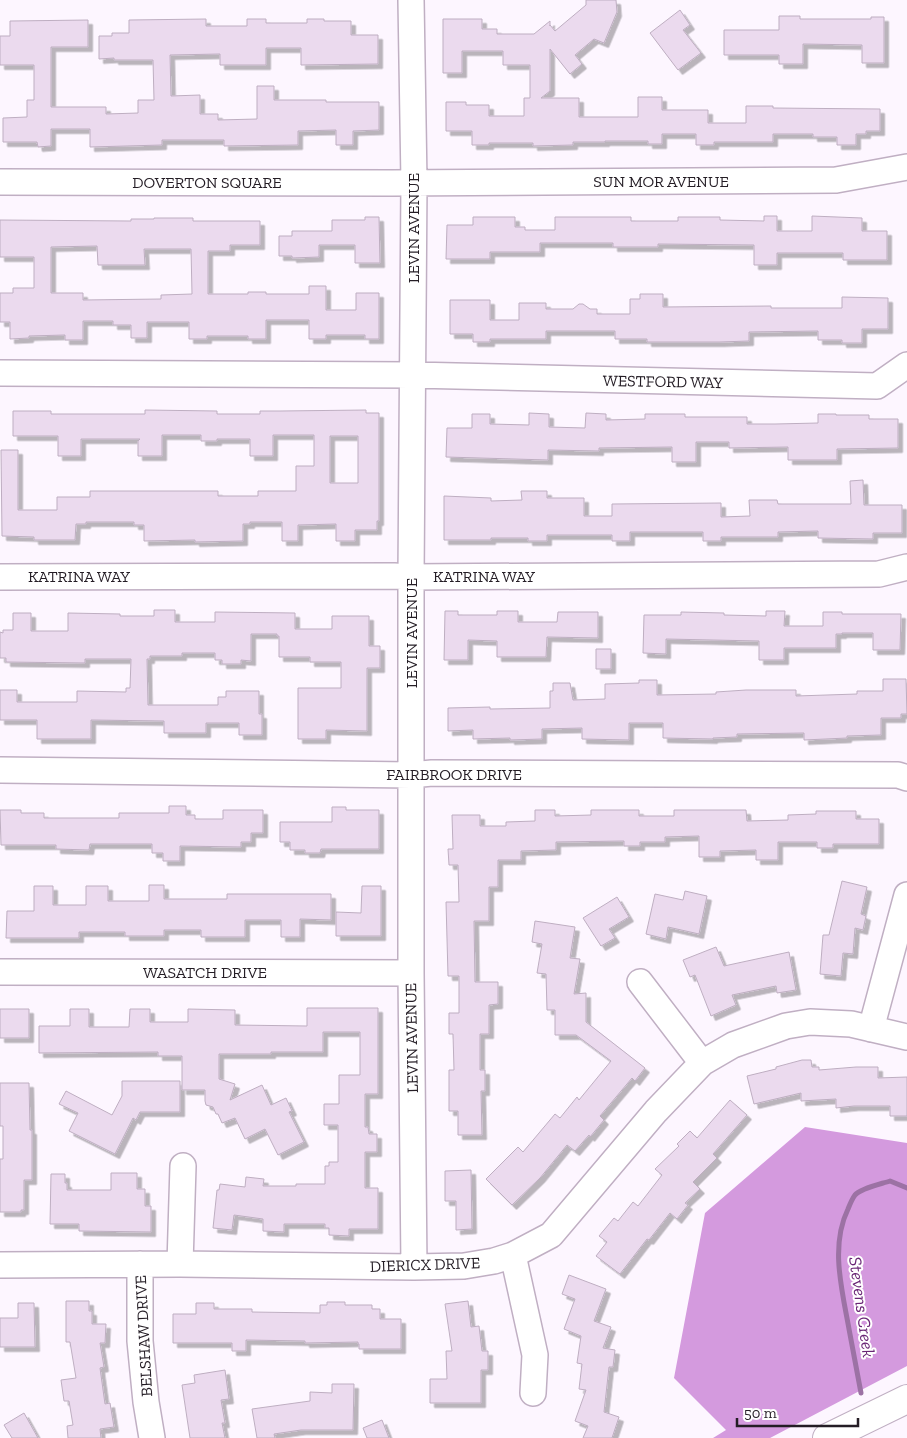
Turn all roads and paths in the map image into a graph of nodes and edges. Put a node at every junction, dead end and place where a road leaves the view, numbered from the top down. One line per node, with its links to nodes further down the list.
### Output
1 (411, 0): 4 (street, LEVIN AVENUE)
2 (907, 167): 4 (street, SUN MOR AVENUE)
3 (0, 182): 4 (street, DOVERTON SQUARE)
4 (414, 182): 7 (street, LEVIN AVENUE)
5 (907, 365): 7 (street, WESTFORD WAY)
6 (0, 373): 7 (street)
7 (413, 375): 10 (street, LEVIN AVENUE)
8 (907, 567): 10 (street, KATRINA WAY)
9 (0, 577): 10 (street, KATRINA WAY)
10 (411, 577): 12 (street, LEVIN AVENUE)
11 (0, 770): 12 (street, FAIRBROOK DRIVE)
12 (411, 775): 13 (street, FAIRBROOK DRIVE); 16 (street, LEVIN AVENUE)
13 (907, 778)
14 (907, 895): 18 (street)
15 (0, 972): 16 (street, WASATCH DRIVE)
16 (411, 973): 26 (street, LEVIN AVENUE)
17 (640, 982): 20 (street)
18 (871, 1029): 19 (street, DIERICX DRIVE); 20 (street, DIERICX DRIVE)
19 (907, 1037)
20 (702, 1063): 22 (street, DIERICX DRIVE)
21 (184, 1166): 24 (street)
22 (513, 1255): 26 (street, DIERICX DRIVE); 27 (street)
23 (140, 1264): 24 (street, DIERICX DRIVE); 25 (street, DIERICX DRIVE); 29 (street, BELSHAW DRIVE)
24 (180, 1264): 26 (street, DIERICX DRIVE)
25 (0, 1265)
26 (414, 1267)
27 (533, 1393)
28 (907, 1399): 30 (highway)
29 (152, 1438)
30 (827, 1438)

